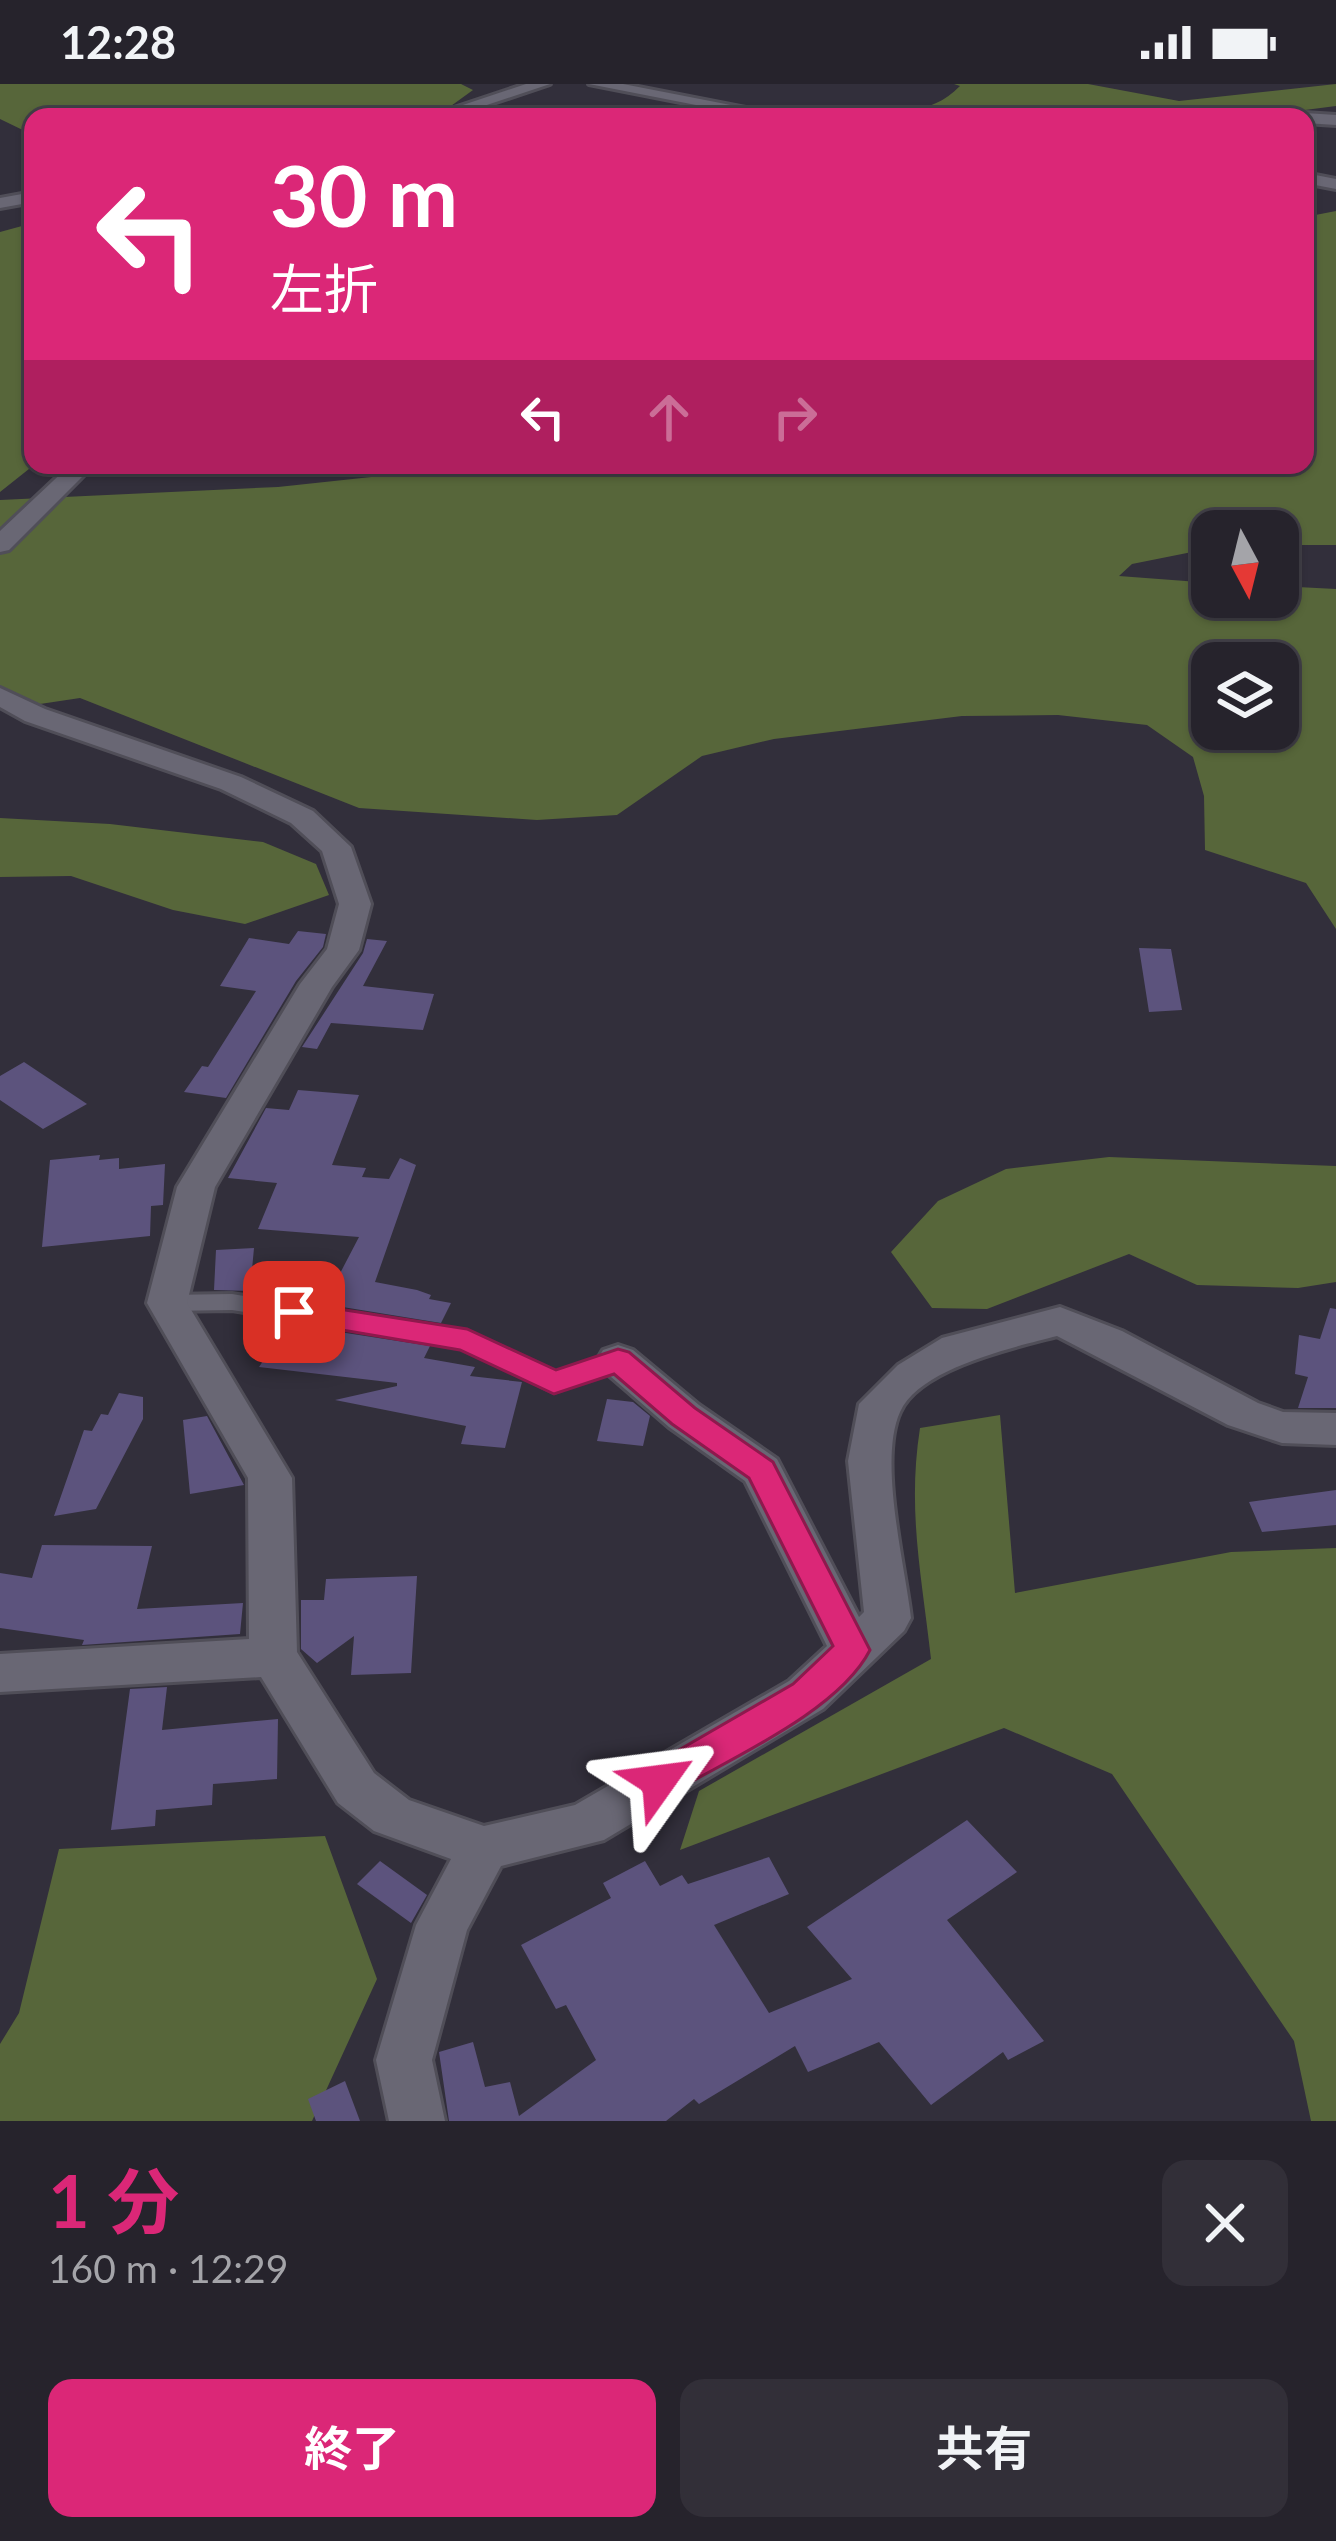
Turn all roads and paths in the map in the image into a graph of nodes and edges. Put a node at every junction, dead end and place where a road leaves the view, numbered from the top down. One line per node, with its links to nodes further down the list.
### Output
1 (542, 84): 3 (street)
2 (597, 84): 4 (street)
3 (464, 108)
4 (700, 108)
5 (73, 474): 6 (street)
6 (0, 544)
7 (0, 696): 8 (street)
8 (167, 1303): 9 (lane); 12 (street)
9 (618, 1360): 11 (street)
10 (1336, 1429): 11 (street)
11 (852, 1650): 14 (street)
12 (273, 1657): 13 (street); 14 (street)
13 (0, 1673)
14 (484, 1848): 15 (street)
15 (417, 2121)

